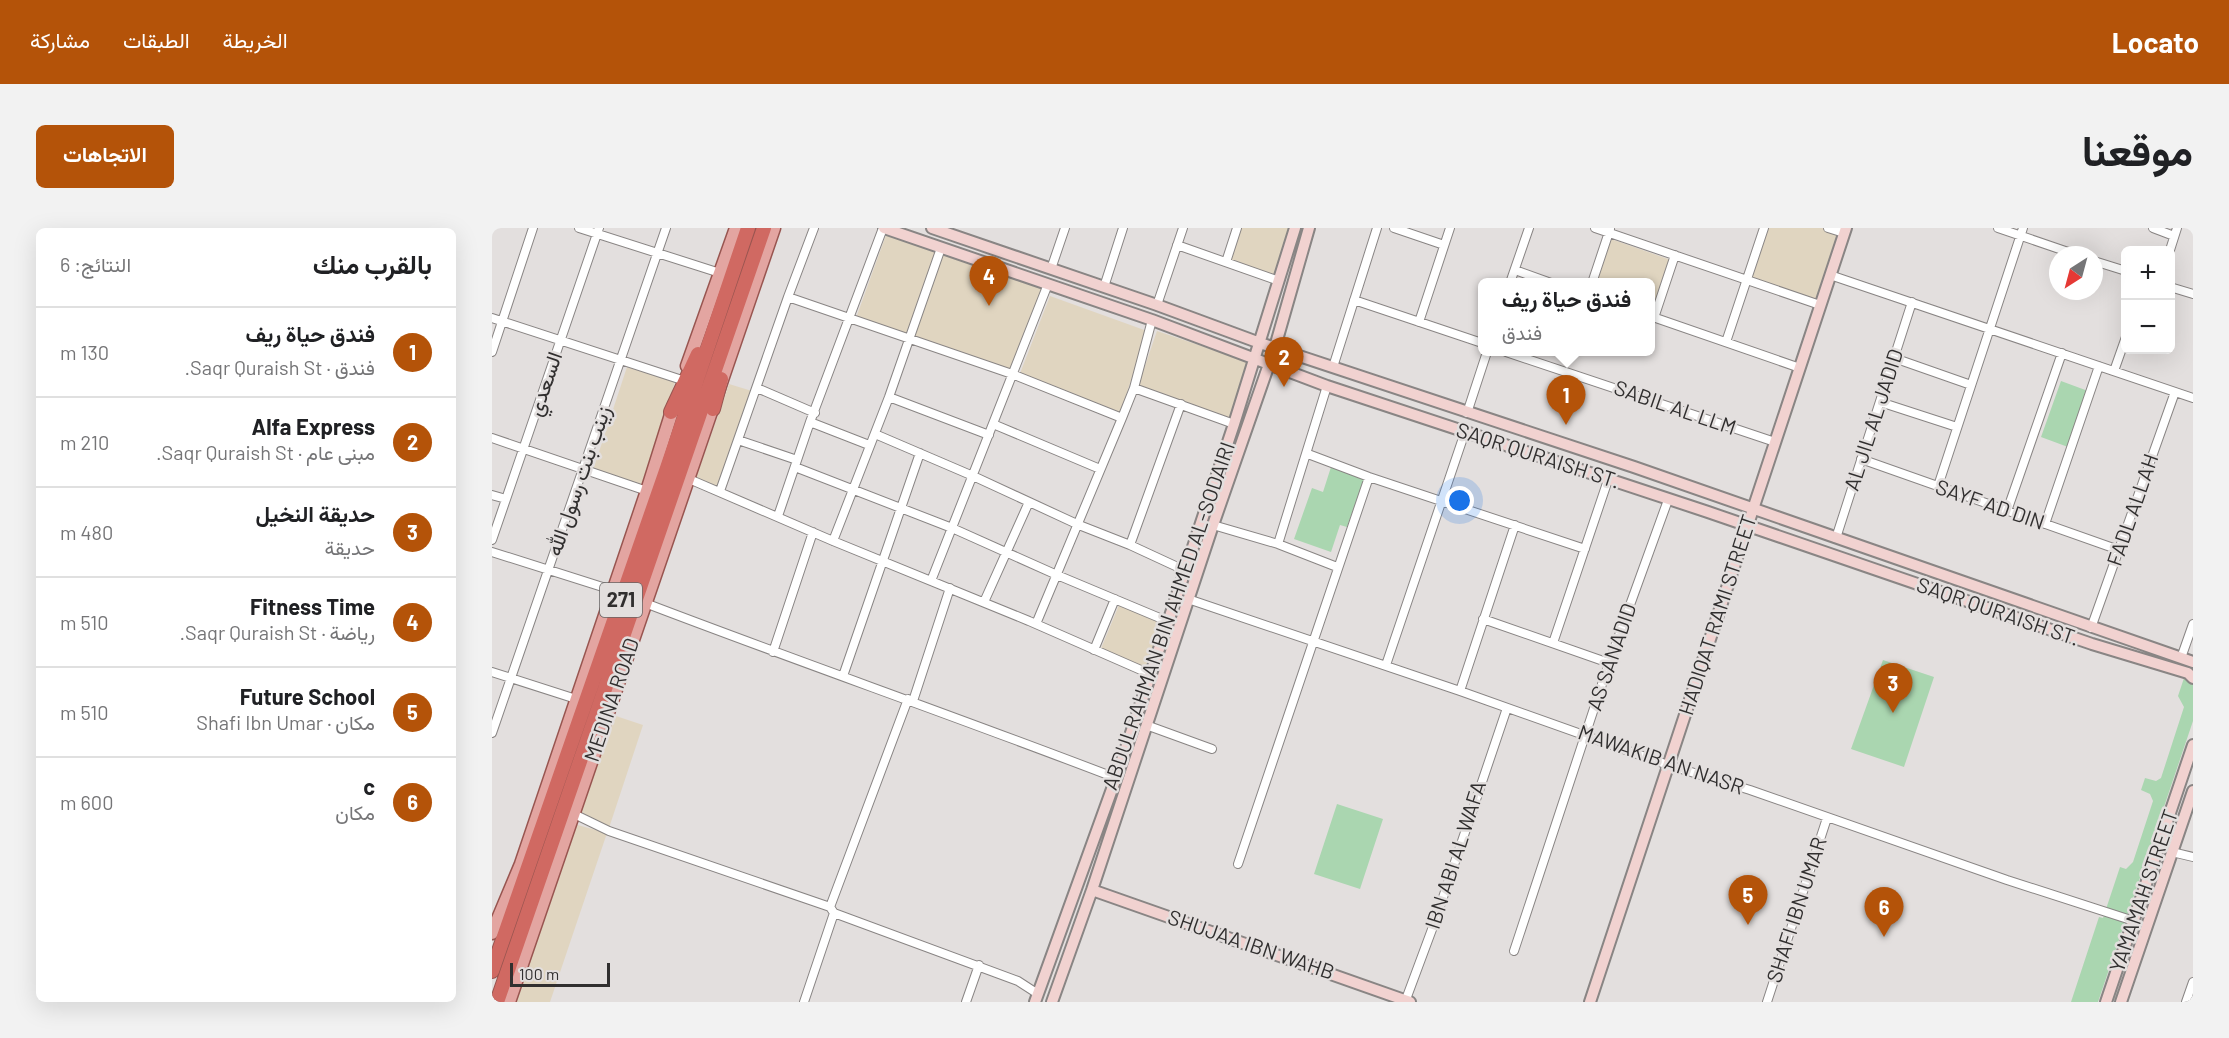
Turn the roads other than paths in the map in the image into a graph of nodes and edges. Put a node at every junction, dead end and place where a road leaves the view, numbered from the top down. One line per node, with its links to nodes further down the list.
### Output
1 (533, 228): 68 (street)
2 (579, 228): 28 (street)
3 (666, 228): 36 (street, زينب بنت رسول الله)
4 (735, 228): 44 (main road, MEDINA ROAD)
5 (748, 228): 53 (highway, 271)
6 (764, 228): 40 (highway, 271)
7 (774, 228): 101 (main road, MEDINA ROAD)
8 (814, 228): 58 (street)
9 (883, 228): 35 (street, SAQR QURAISH ST.); 65 (street)
10 (932, 228): 26 (street, SAQR QURAISH ST.)
11 (1065, 228): 41 (street)
12 (1124, 228): 54 (street)
13 (1183, 228): 32 (street)
14 (1237, 228): 38 (street)
15 (1295, 228): 51 (street, ABDULRAHMAN BIN AHMED AL-SODAIRI)
16 (1309, 228): 76 (street, ABDULRAHMAN BIN AHMED AL-SODAIRI)
17 (1377, 228): 59 (street)
18 (1394, 228): 33 (street)
19 (1450, 228): 33 (street)
20 (1529, 228): 43 (street)
21 (1595, 228): 27 (street)
22 (1764, 228): 50 (street)
23 (1828, 228): 29 (street)
24 (1998, 228): 30 (street)
25 (2153, 228): 31 (street)
26 (947, 230): 41 (street, SAQR QURAISH ST.)
27 (1609, 230): 37 (street); 49 (street)
28 (598, 231): 36 (street); 72 (street, السعدي)
29 (1845, 231): 45 (street, HADIQAT RAMI STREET)
30 (2022, 232): 34 (street); 70 (street)
31 (2176, 232)
32 (1177, 245): 38 (street); 61 (street)
33 (1444, 245): 69 (street)
34 (2055, 246)
35 (941, 248): 52 (street, SAQR QURAISH ST.); 71 (street)
36 (657, 254): 44 (street); 84 (street, زينب بنت رسول الله)
37 (1675, 255): 50 (street); 63 (street)
38 (1226, 261): 51 (street)
39 (2103, 264): 42 (street)
40 (751, 266): 101 (highway); 206 (highway, 271)
41 (1051, 269): 46 (street, SAQR QURAISH ST.)
42 (2121, 269)
43 (1515, 270): 47 (street); 48 (street)
44 (720, 273): 91 (main road, MEDINA ROAD)
45 (1830, 274): 60 (street); 62 (street, HADIQAT RAMI STREET)
46 (1080, 278): 54 (street, SAQR QURAISH ST.); 56 (street)
47 (1512, 278)
48 (1539, 278)
49 (1593, 278)
50 (1746, 280): 62 (street); 73 (street)
51 (1279, 281): 74 (street, ABDULRAHMAN BIN AHMED AL-SODAIRI)
52 (1048, 284): 56 (street, SAQR QURAISH ST.); 90 (street)
53 (728, 287): 102 (highway); 189 (highway, 271)
54 (1104, 287): 61 (street, SAQR QURAISH ST.)
55 (2175, 288): 57 (street)
56 (1075, 294): 67 (street, SAQR QURAISH ST.)
57 (2193, 294)
58 (788, 297): 65 (street); 94 (street)
59 (1354, 300): 69 (street); 87 (street)
60 (1912, 302): 70 (street); 83 (street, AL JIL AL JADID)
61 (1157, 305): 74 (street, SAQR QURAISH ST.)
62 (1820, 305): 88 (street, HADIQAT RAMI STREET)
63 (1655, 309)
64 (492, 318): 68 (street)
65 (850, 318): 71 (street); 103 (street)
66 (1655, 318): 73 (street)
67 (1152, 320): 82 (street, SAQR QURAISH ST.); 95 (street)
68 (502, 321): 72 (street); 78 (street)
69 (1419, 322): 75 (street)
70 (1990, 329): 79 (street); 92 (street)
71 (909, 339): 90 (street); 97 (street)
72 (560, 340): 84 (street); 117 (street, السعدي)
73 (1726, 342): 88 (street)
74 (1260, 343): 76 (street, SAQR QURAISH ST.); 82 (street, ABDULRAHMAN BIN AHMED AL-SODAIRI)
75 (1478, 343)
76 (1275, 347): 85 (street, ABDULRAHMAN BIN AHMED AL-SODAIRI); 87 (street, SAQR QURAISH ST.)
77 (2121, 351): 89 (street)
78 (492, 352)
79 (2062, 353): 86 (street); 139 (street)
80 (1485, 356): 104 (street)
81 (1521, 356): 115 (street, SABIL AL LLM)
82 (1255, 358): 85 (street, SAQR QURAISH ST.); 108 (street, ABDULRAHMAN BIN AHMED AL-SODAIRI)
83 (1894, 358): 92 (street); 99 (street, AL JIL AL JADID)
84 (620, 360): 91 (street); 122 (street, زينب بنت رسول الله)
85 (1270, 363): 93 (street, SAQR QURAISH ST.); 143 (street, ABDULRAHMAN BIN AHMED AL-SODAIRI)
86 (2099, 366): 89 (street); 141 (street)
87 (1333, 367): 104 (street, SAQR QURAISH ST.)
88 (1800, 368): 115 (street, HADIQAT RAMI STREET)
89 (2114, 371): 96 (street)
90 (1012, 374): 105 (street); 107 (street)
91 (682, 380): 102 (main road, MEDINA ROAD)
92 (1971, 385): 109 (street)
93 (1327, 386): 110 (street, SAQR QURAISH ST.); 119 (street)
94 (756, 388): 103 (street); 114 (street)
95 (1134, 388): 100 (street); 105 (street)
96 (2175, 392): 98 (street); 154 (street, FADL ALLAH)
97 (889, 398): 111 (street); 112 (street)
98 (2193, 398)
99 (1880, 402): 109 (street); 120 (street, AL JIL AL JADID)
100 (1180, 405): 108 (street); 152 (street)
101 (713, 409): 126 (main road, MEDINA ROAD)
102 (671, 412): 130 (main road, MEDINA ROAD)
103 (815, 413): 106 (street)
104 (1467, 413): 138 (street, SAQR QURAISH ST.)
105 (1122, 418): 123 (street)
106 (810, 422): 116 (street); 121 (street)
107 (993, 424): 112 (street); 123 (street)
108 (1234, 424): 160 (street, ABDULRAHMAN BIN AHMED AL-SODAIRI)
109 (1957, 427): 128 (street)
110 (1465, 432): 127 (street, SAQR QURAISH ST.); 135 (street)
111 (874, 434): 116 (street); 118 (street)
112 (988, 435): 124 (street)
113 (492, 438): 117 (street)
114 (738, 440): 121 (street); 131 (street)
115 (1775, 442): 138 (street, HADIQAT RAMI STREET)
116 (869, 445): 129 (street)
117 (523, 449): 122 (street); 133 (street, السعدي)
118 (920, 453): 124 (street); 137 (street)
119 (1308, 454): 125 (street); 151 (street)
120 (1861, 459): 128 (street, SAYF AD DIN); 148 (street, AL JIL AL JADID)
121 (796, 463): 129 (street); 140 (street)
122 (583, 469): 130 (street); 159 (street, زينب بنت رسول الله)
123 (1101, 469): 142 (street)
124 (973, 476): 136 (street); 146 (street)
125 (1369, 477): 135 (street); 158 (street)
126 (689, 479): 131 (street); 169 (main road, MEDINA ROAD)
127 (1608, 480): 134 (street, SAQR QURAISH ST.); 153 (street)
128 (1938, 486): 139 (street, SAYF AD DIN)
129 (853, 489): 137 (street); 150 (street)
130 (647, 491): 162 (main road, MEDINA ROAD)
131 (720, 491): 140 (street)
132 (492, 495): 133 (street)
133 (506, 499): 149 (street, السعدي)
134 (1668, 500): 145 (street, SAQR QURAISH ST.); 186 (street, AS SANADID)
135 (1443, 501): 144 (street); 187 (street)
136 (1029, 502): 142 (street); 156 (street)
137 (902, 508): 146 (street); 157 (street)
138 (1752, 510): 145 (street, HADIQAT RAMI STREET); 148 (street, SAQR QURAISH ST.)
139 (2007, 511): 141 (street, SAYF AD DIN)
140 (778, 516): 147 (street)
141 (2044, 524): 154 (street, SAYF AD DIN)
142 (1079, 525): 152 (street); 161 (street)
143 (1213, 525): 151 (street); 167 (street, ABDULRAHMAN BIN AHMED AL-SODAIRI)
144 (1515, 525): 153 (street); 170 (street)
145 (1747, 525): 182 (street, SAQR QURAISH ST.); 203 (street, HADIQAT RAMI STREET)
146 (952, 528): 156 (street); 163 (street)
147 (813, 532): 150 (street); 181 (street)
148 (1836, 538): 174 (street, SAQR QURAISH ST.)
149 (492, 540)
150 (833, 541): 157 (street)
151 (1278, 544): 158 (street)
152 (1130, 545): 160 (street)
153 (1585, 549): 176 (street)
154 (2119, 550): 174 (street, FADL ALLAH)
155 (492, 552): 159 (street)
156 (1008, 553): 161 (street); 168 (street)
157 (884, 561): 163 (street); 191 (street)
158 (1337, 567): 175 (street)
159 (548, 570): 165 (street); 192 (street, زينب بنت رسول الله)
160 (1184, 570): 171 (street, ABDULRAHMAN BIN AHMED AL-SODAIRI)
161 (1057, 575): 166 (street); 172 (street)
162 (617, 576): 165 (main road, MEDINA ROAD); 189 (main road)
163 (931, 581): 164 (street)
164 (950, 588): 168 (street); 196 (street)
165 (612, 590): 195 (main road, MEDINA ROAD)
166 (1115, 599): 171 (street); 179 (street)
167 (1188, 599): 175 (street, MAWAKIB AN NASR); 198 (street, ABDULRAHMAN BIN AHMED AL-SODAIRI)
168 (984, 602): 172 (street)
169 (645, 603): 180 (main road, MEDINA ROAD); 181 (street)
170 (1483, 619): 176 (street); 194 (street)
171 (1167, 621): 190 (street, ABDULRAHMAN BIN AHMED AL-SODAIRI)
172 (1036, 624): 179 (street)
173 (2193, 624): 183 (street)
174 (2091, 628): 177 (street, SAQR QURAISH ST.)
175 (1315, 640): 187 (street, MAWAKIB AN NASR); 211 (street)
176 (1553, 643): 186 (street)
177 (2136, 643): 178 (street, SAQR QURAISH ST.); 182 (street)
178 (2151, 648): 183 (street, SAQR QURAISH ST.); 184 (street)
179 (1094, 650): 190 (street)
180 (630, 651): 206 (main road); 207 (main road, MEDINA ROAD)
181 (773, 652): 191 (street)
182 (2132, 656): 184 (street, SAQR QURAISH ST.)
183 (2181, 658): 185 (street, SAQR QURAISH ST.)
184 (2149, 662): 193 (street, SAQR QURAISH ST.)
185 (2193, 662)
186 (1609, 663): 200 (street, AS SANADID)
187 (1386, 665): 194 (street, MAWAKIB AN NASR)
188 (492, 672): 192 (street)
189 (595, 674): 216 (highway, 271)
190 (1150, 674): 204 (street, ABDULRAHMAN BIN AHMED AL-SODAIRI)
191 (843, 676): 196 (street)
192 (511, 678): 195 (street); 199 (street, زينب بنت رسول الله)
193 (2193, 678)
194 (1460, 691): 197 (street, MAWAKIB AN NASR)
195 (576, 699): 214 (main road, MEDINA ROAD)
196 (910, 700): 204 (street); 213 (street)
197 (1507, 708): 200 (street, MAWAKIB AN NASR); 223 (street, IBN ABI AL WAFA)
198 (1146, 725): 202 (street); 212 (street, ABDULRAHMAN BIN AHMED AL-SODAIRI)
199 (492, 733)
200 (1586, 735): 203 (street, MAWAKIB AN NASR); 217 (street, AS SANADID)
201 (2193, 745): 215 (street, YAMAMAH STREET)
202 (1212, 749)
203 (1668, 765): 208 (street, MAWAKIB AN NASR); 229 (street, HADIQAT RAMI STREET)
204 (1116, 778): 222 (street, ABDULRAHMAN BIN AHMED AL-SODAIRI)
205 (2193, 792): 209 (street, YAMAMAH STREET)
206 (570, 793): 224 (highway, 271)
207 (574, 814): 213 (street); 225 (main road, MEDINA ROAD)
208 (1827, 818): 215 (street, MAWAKIB AN NASR); 230 (street, SHAFI IBN UMAR)
209 (2172, 852): 210 (street); 232 (street, YAMAMAH STREET)
210 (2193, 857)
211 (1238, 864)
212 (1092, 890): 223 (street, SHUJAA IBN WAHB); 228 (street, ABDULRAHMAN BIN AHMED AL-SODAIRI)
213 (832, 910): 219 (street); 226 (street)
214 (495, 914): 216 (main road, MEDINA ROAD)
215 (2134, 921): 231 (street, YAMAMAH STREET)
216 (498, 934): 218 (main road, MEDINA ROAD); 220 (highway, 271)
217 (1514, 951)
218 (492, 962)
219 (979, 965): 222 (street); 227 (street)
220 (492, 971)
221 (2193, 982): 233 (street)
222 (1036, 998)
223 (1407, 1001)
224 (499, 1002)
225 (509, 1002)
226 (804, 1002)
227 (966, 1002)
228 (1052, 1002)
229 (1590, 1002)
230 (1767, 1002)
231 (2106, 1002)
232 (2122, 1002)
233 (2186, 1002)

